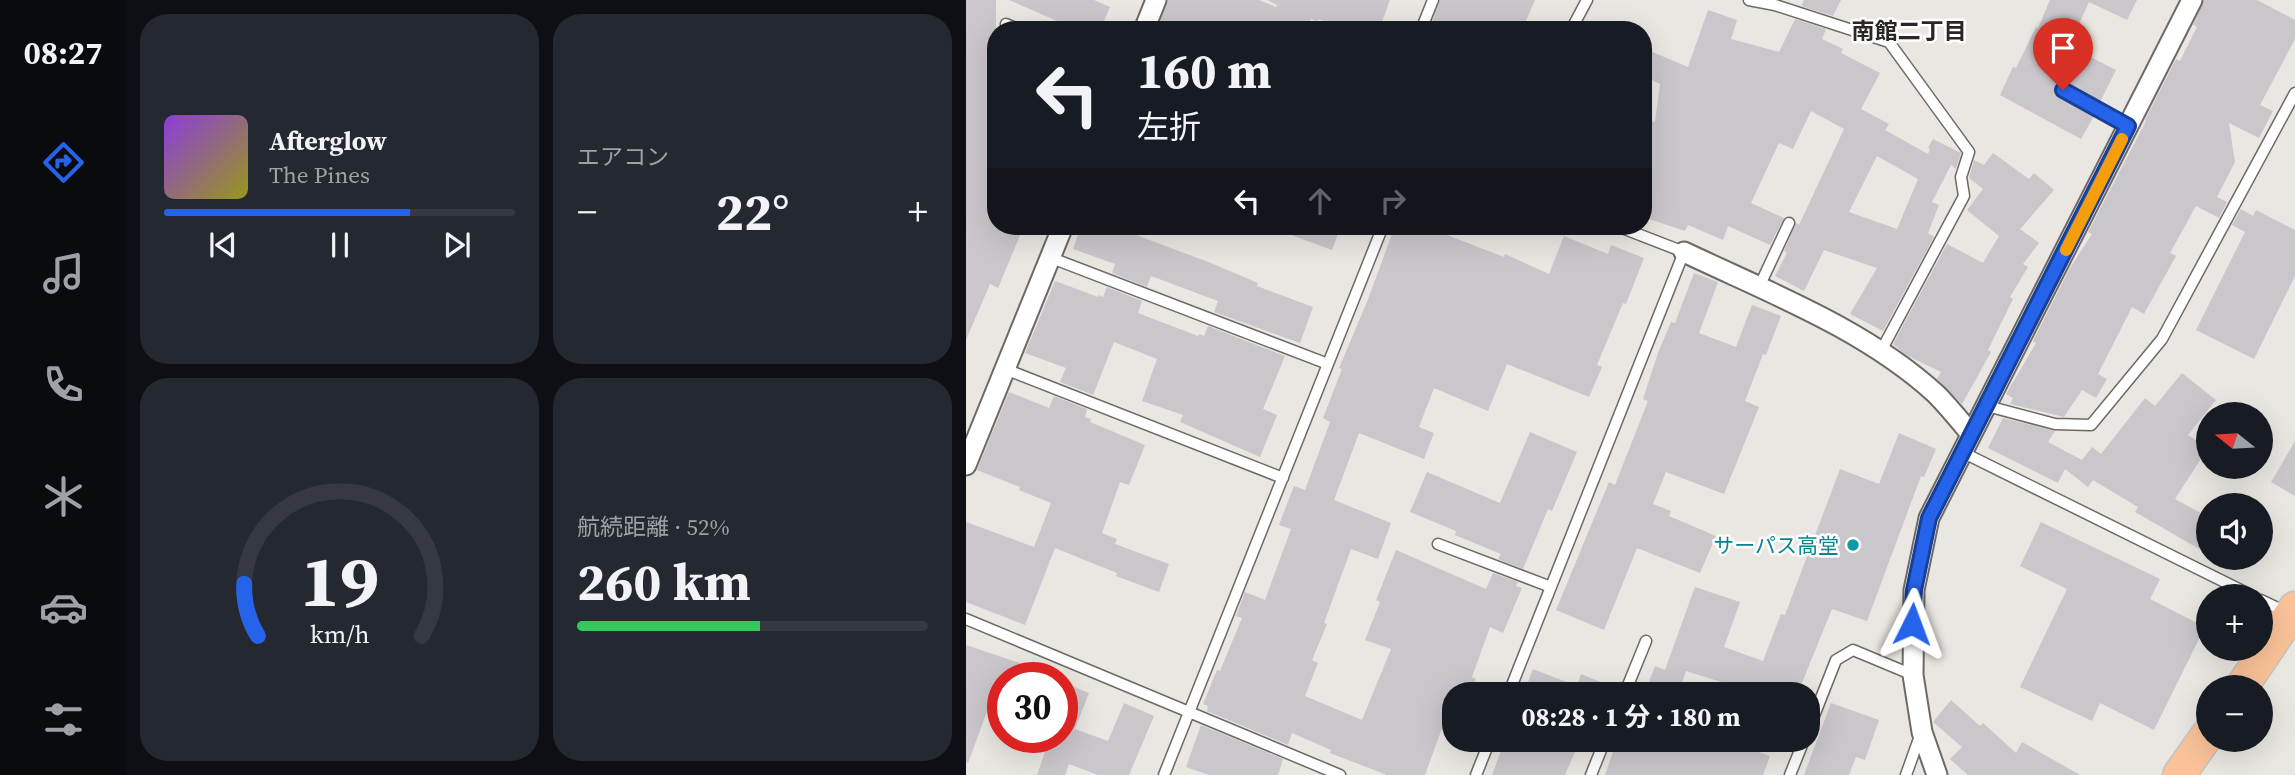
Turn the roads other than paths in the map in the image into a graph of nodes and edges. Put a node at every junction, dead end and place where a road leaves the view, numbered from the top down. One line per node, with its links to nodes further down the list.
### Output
1 (1156, 0): 6 (street)
2 (1433, 0): 7 (lane)
3 (1587, 0): 8 (lane)
4 (1748, 0): 19 (lane)
5 (2192, 0): 11 (street)
6 (1148, 21)
7 (1424, 21)
8 (1576, 21)
9 (2063, 90): 11 (lane)
10 (2295, 93): 22 (lane)
11 (2128, 126): 22 (street)
12 (1789, 223): 18 (lane)
13 (1059, 235): 17 (street)
14 (1379, 235): 20 (lane)
15 (1641, 235): 16 (lane)
16 (1685, 252): 18 (street); 30 (lane)
17 (1049, 257): 20 (lane); 21 (street)
18 (1759, 287): 19 (street)
19 (1881, 351): 23 (street)
20 (1328, 364): 27 (lane)
21 (1005, 369): 24 (street); 27 (lane)
22 (1987, 406): 23 (street)
23 (1971, 434): 25 (street)
24 (971, 437): 26 (street)
25 (1962, 452): 29 (lane); 35 (street)
26 (966, 465)
27 (1283, 478): 41 (lane)
28 (1438, 544): 30 (lane)
29 (2229, 584)
30 (1551, 587): 38 (lane)
31 (2273, 607): 33 (lane)
32 (966, 619): 41 (lane)
33 (2294, 620): 36 (highway); 37 (highway)
34 (1646, 641): 39 (lane)
35 (1913, 675): 40 (lane); 42 (street)
36 (2251, 675)
37 (2267, 675)
38 (1513, 682)
39 (1629, 682)
40 (1820, 701)
41 (1189, 712): 48 (lane); 49 (lane)
42 (1922, 732): 53 (lane); 54 (street)
43 (2196, 751): 55 (highway)
44 (1485, 752): 50 (lane)
45 (1600, 752): 51 (lane)
46 (1799, 752): 52 (lane)
47 (2217, 752): 56 (highway)
48 (1164, 775)
49 (1340, 775)
50 (1476, 775)
51 (1591, 775)
52 (1790, 775)
53 (1906, 775)
54 (1937, 775)
55 (2179, 775)
56 (2202, 775)

